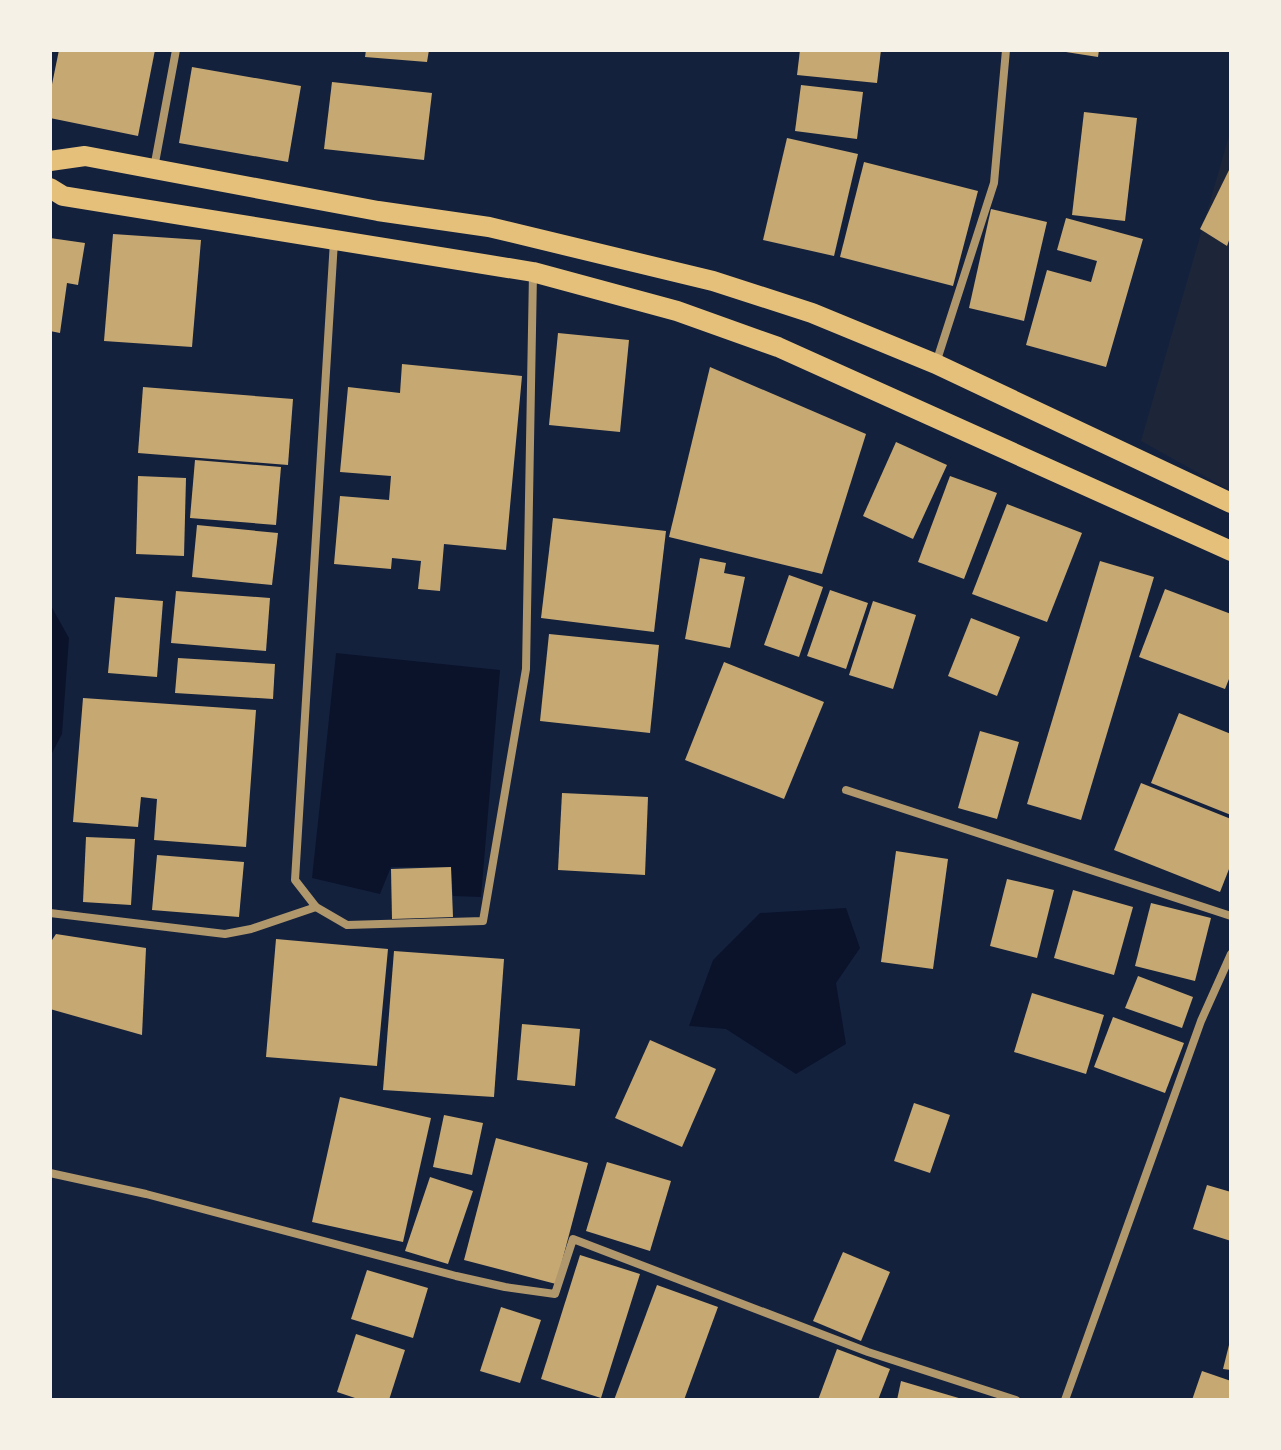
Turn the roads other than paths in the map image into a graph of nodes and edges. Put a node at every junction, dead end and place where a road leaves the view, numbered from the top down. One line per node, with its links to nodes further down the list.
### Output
1 (176, 50): 4 (street)
2 (1006, 50): 8 (street)
3 (50, 161): 4 (main road)
4 (154, 169): 8 (main road)
5 (50, 188): 6 (main road)
6 (334, 240): 7 (main road); 12 (street)
7 (533, 272): 10 (main road); 12 (street)
8 (936, 364): 9 (main road)
9 (1231, 503)
10 (1231, 551)
11 (846, 790): 14 (street)
12 (316, 907): 13 (street)
13 (50, 913)
14 (1231, 916)
15 (1231, 954): 18 (street)
16 (50, 1173): 17 (street)
17 (1016, 1400)
18 (1065, 1400)

